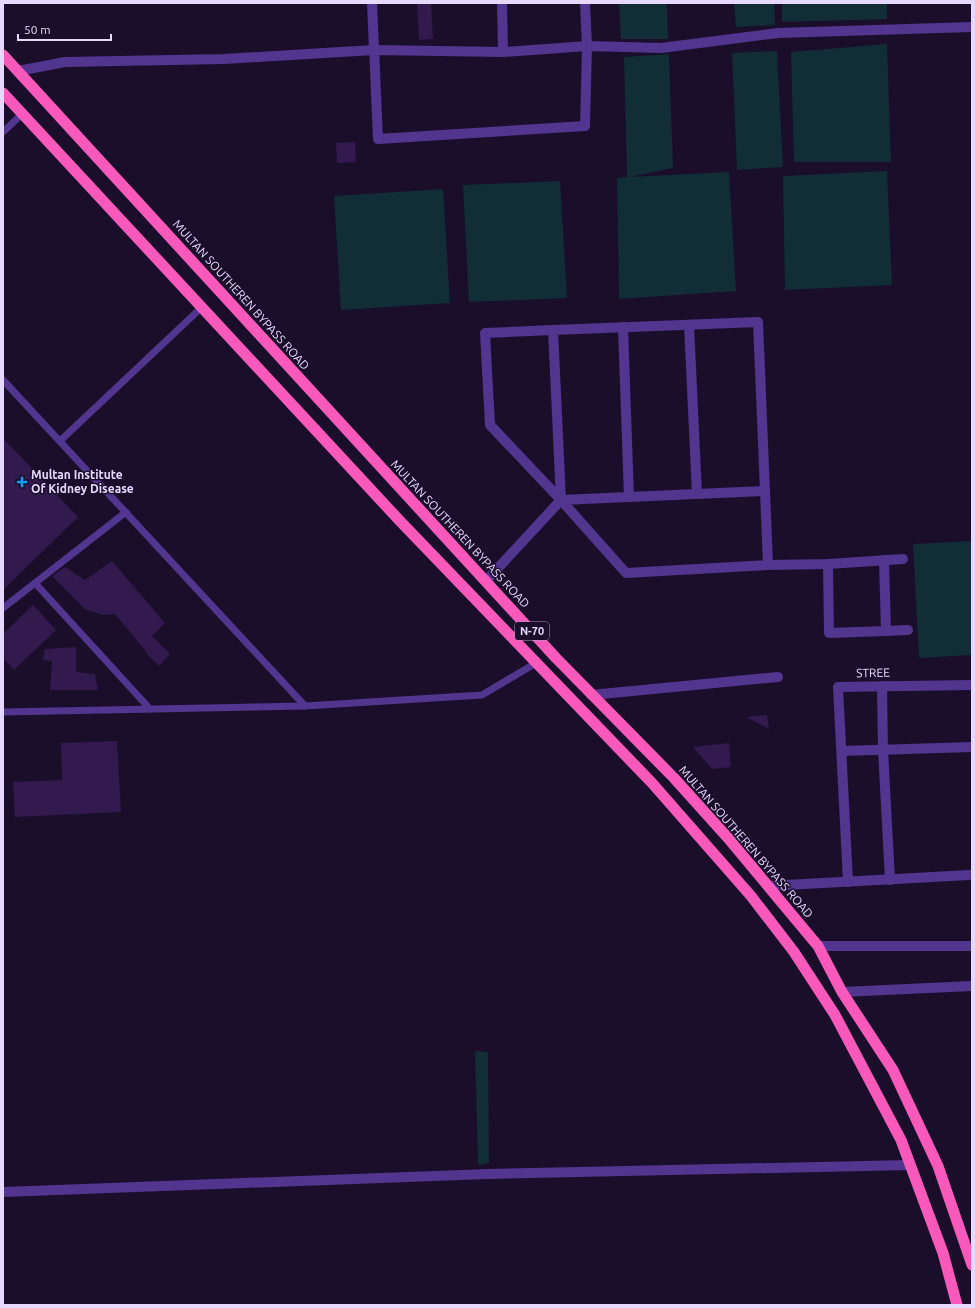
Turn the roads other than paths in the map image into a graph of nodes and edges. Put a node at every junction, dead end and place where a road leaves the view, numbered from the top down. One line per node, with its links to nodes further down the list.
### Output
1 (372, 3): 6 (street)
2 (502, 3): 7 (street)
3 (585, 3): 5 (street)
4 (972, 27): 5 (street)
5 (586, 46): 6 (street); 7 (street)
6 (374, 50): 7 (street); 9 (street)
7 (503, 52)
8 (3, 55): 9 (highway, MULTAN SOUTHEREN BYPASS ROAD / N-70)
9 (18, 71): 28 (highway, MULTAN SOUTHEREN BYPASS ROAD / N-70)
10 (3, 93): 11 (highway, N-70)
11 (22, 114): 12 (lane); 13 (highway, N-70)
12 (3, 132)
13 (202, 307): 18 (lane); 33 (highway, N-70)
14 (689, 325): 15 (street); 19 (street); 20 (street)
15 (623, 327): 16 (street); 21 (street)
16 (553, 330): 22 (street); 22 (street)
17 (3, 380): 18 (lane)
18 (60, 441): 23 (lane)
19 (765, 491): 20 (street); 27 (street)
20 (697, 494): 21 (street)
21 (629, 497): 22 (street)
22 (561, 500): 27 (street); 28 (street)
23 (126, 512): 29 (lane); 38 (lane)
24 (903, 559): 25 (street)
25 (884, 560): 26 (street); 32 (street)
26 (828, 564): 27 (street); 32 (street)
27 (768, 565)
28 (486, 582): 37 (highway, MULTAN SOUTHEREN BYPASS ROAD / N-70)
29 (35, 583): 30 (lane); 39 (lane)
30 (3, 608)
31 (908, 630): 32 (street)
32 (886, 631)
33 (536, 662): 38 (lane); 52 (highway, N-70)
34 (778, 677): 37 (street)
35 (972, 685): 36 (street, STREE)
36 (882, 686): 42 (street); 43 (street, STREE)
37 (591, 695): 47 (highway, MULTAN SOUTHEREN BYPASS ROAD / N-70)
38 (305, 706): 39 (lane)
39 (150, 709): 40 (lane)
40 (3, 712)
41 (972, 747): 42 (street)
42 (883, 750): 43 (street); 45 (street)
43 (842, 751): 46 (street, STREE)
44 (969, 876): 45 (street)
45 (890, 880): 46 (street)
46 (848, 882): 47 (street)
47 (768, 886): 48 (highway, MULTAN SOUTHEREN BYPASS ROAD / N-70)
48 (818, 946): 49 (street); 51 (highway, MULTAN SOUTHEREN BYPASS ROAD / N-70)
49 (972, 946)
50 (972, 986): 51 (street)
51 (842, 992): 54 (highway, MULTAN SOUTHEREN BYPASS ROAD / N-70)
52 (910, 1165): 53 (street); 55 (highway, N-70)
53 (3, 1192)
54 (972, 1265)
55 (957, 1305)

